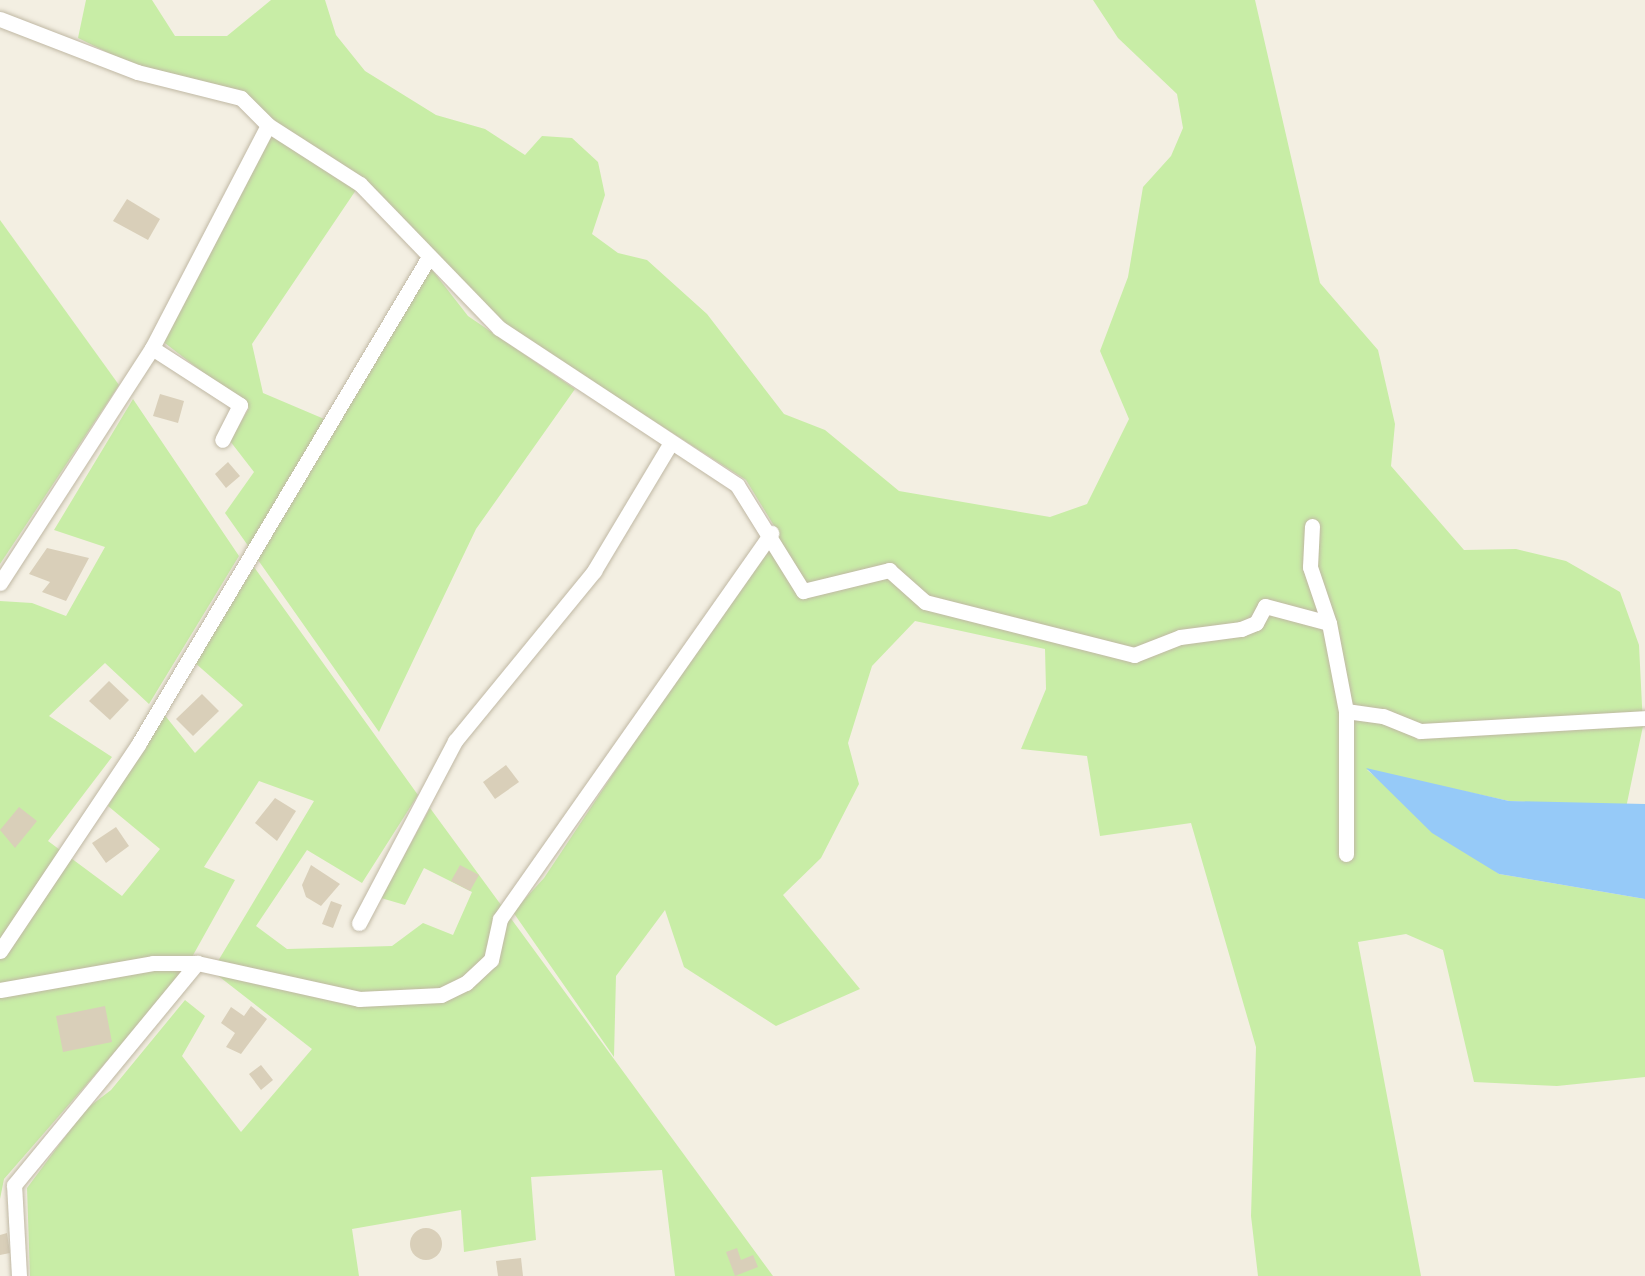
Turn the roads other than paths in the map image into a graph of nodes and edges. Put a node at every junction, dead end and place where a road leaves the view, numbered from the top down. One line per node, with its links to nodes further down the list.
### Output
1 (0, 20): 2 (street)
2 (268, 125): 3 (street); 4 (street)
3 (429, 257): 6 (street); 15 (street)
4 (152, 348): 5 (street); 9 (street)
5 (222, 440)
6 (670, 444): 8 (street); 14 (street)
7 (1312, 526): 10 (street)
8 (771, 532): 10 (street); 16 (street)
9 (0, 584)
10 (1330, 624): 11 (street)
11 (1346, 711): 12 (street); 13 (street)
12 (1645, 718)
13 (1346, 854)
14 (358, 923)
15 (0, 951)
16 (197, 963): 17 (street); 18 (street)
17 (0, 990)
18 (19, 1276)

